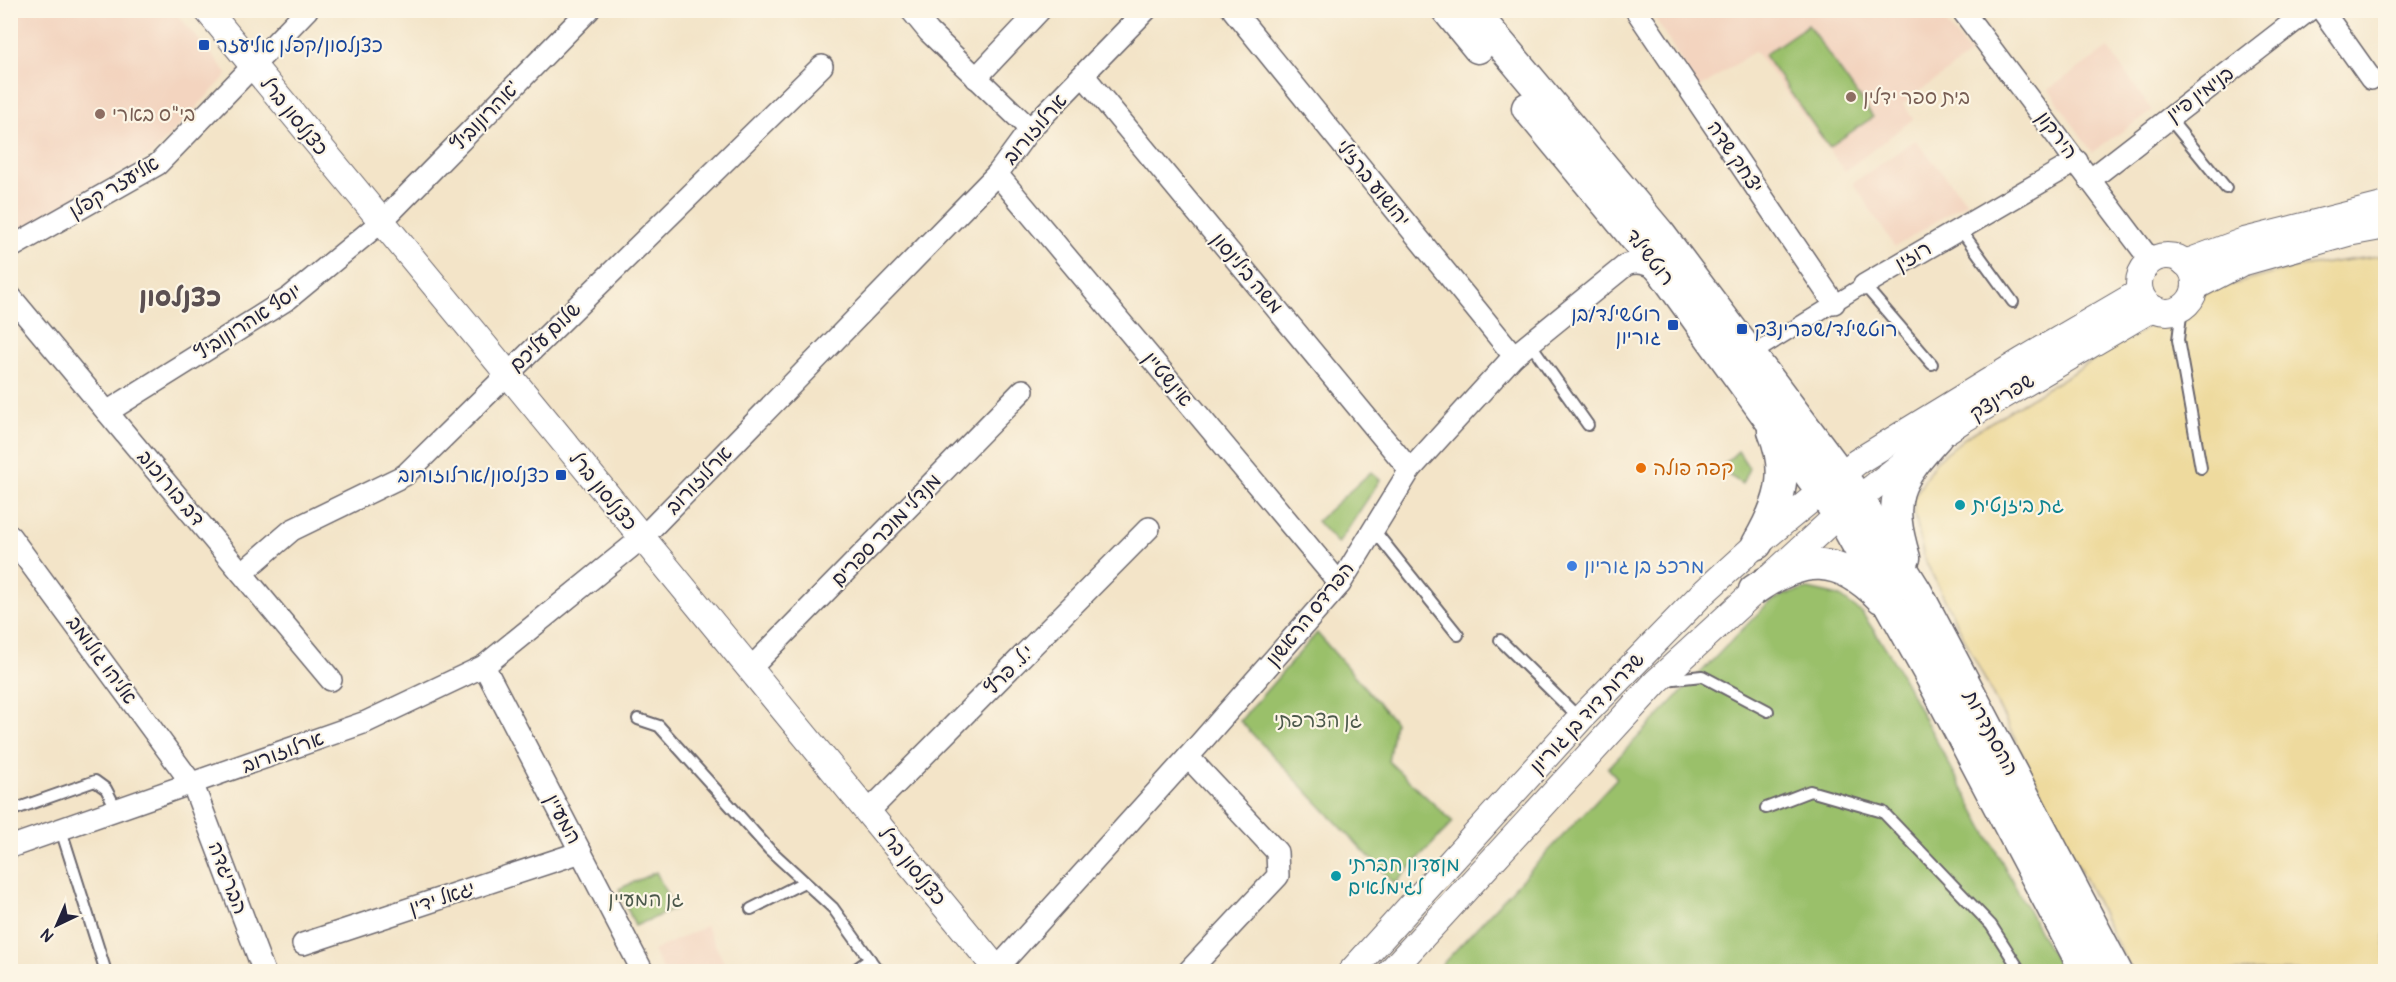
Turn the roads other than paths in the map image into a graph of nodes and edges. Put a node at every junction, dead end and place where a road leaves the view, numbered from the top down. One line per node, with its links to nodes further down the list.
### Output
1 (207, 10): 14 (street, כצנלסון ברל)
2 (307, 10): 14 (street, אליעזר קפלן)
3 (589, 10): 26 (street, אהרונוביץ')
4 (911, 10): 17 (street)
5 (1040, 10): 17 (street)
6 (1146, 10): 16 (street, ארלוזורוב)
7 (1233, 10): 39 (street, יהושוע ברזילי)
8 (1446, 10): 32 (main road, רוטשילד)
9 (1472, 10): 40 (main road, רוטשילד)
10 (1636, 10): 37 (street, יצחק שדה)
11 (1962, 10): 21 (street, הירקון)
12 (2309, 10): 19 (street, בנימין פיין)
13 (2322, 10): 18 (street)
14 (253, 65): 26 (street, כצנלסון ברל); 29 (street, אליעזר קפלן)
15 (822, 66): 42 (street, שלום עליכם)
16 (1084, 76): 20 (street, ארלוזורוב); 49 (street, משה בילינסון)
17 (976, 78): 20 (street)
18 (2371, 79)
19 (2169, 118): 23 (street, בנימין פיין); 24 (lane)
20 (1030, 129): 22 (street, ארלוזורוב)
21 (2077, 161): 23 (street, הירקון); 28 (street, רוזין)
22 (997, 174): 53 (street, ארלוזורוב); 57 (street, אינשטיין)
23 (2091, 179): 30 (street, הירקון)
24 (2226, 188)
25 (2385, 205): 31 (street)
26 (381, 222): 42 (street, כצנלסון ברל); 45 (street, יוסף אהרונוביץ)
27 (2385, 226): 35 (street)
28 (1960, 229): 33 (street, רוזין); 38 (lane)
29 (10, 248)
30 (2151, 261): 31 (street); 36 (street)
31 (2185, 263): 35 (street)
32 (1663, 272): 39 (street, הפרדס הראשון); 44 (main road, רוטשילד)
33 (1864, 285): 37 (street, רוזין); 41 (lane)
34 (10, 296): 45 (street, דב בורוכוב)
35 (2188, 297): 36 (street); 48 (lane)
36 (2146, 300): 47 (street, שפרינצק); 50 (street, שפרינצק)
37 (1834, 303): 40 (street, רוזין)
38 (2013, 303)
39 (1522, 349): 46 (lane); 49 (street, הפרדס הראשון)
40 (1752, 354): 50 (main road, רוטשילד)
41 (1932, 364)
42 (508, 374): 53 (street, כצנלסון ברל); 56 (street, שלום עליכם)
43 (1023, 390): 64 (street, מנדלי מוכר ספרים)
44 (1759, 402): 50 (main road, רוטשילד); 55 (main road)
45 (107, 412): 56 (street, דב בורוכוב)
46 (1588, 425)
47 (1937, 437): 50 (street, שפרינצק); 59 (main road)
48 (2201, 468)
49 (1410, 470): 52 (street, הפרדס הראשון)
50 (1840, 494): 55 (street, שדרות דוד בן גוריון); 58 (street, שדרות דוד בן גוריון); 59 (main road, ההסתדרות); 60 (main road, ההסתדרות)
51 (1149, 528): 75 (street, י.ל. פרץ)
52 (1372, 530): 57 (street, הפרדס הראשון); 61 (lane)
53 (642, 538): 63 (street, ארלוזורוב); 64 (street, כצנלסון ברל)
54 (14, 544): 71 (street, אליהו גולומב)
55 (1757, 544): 69 (street, שדרות דוד בן גוריון)
56 (242, 573): 65 (street, דב בורוכוב)
57 (1340, 584): 70 (street, הפרדס הראשון)
58 (1754, 590): 60 (main road); 66 (street, שדרות דוד בן גוריון)
59 (1917, 592): 94 (main road, ההסתדרות)
60 (1898, 618): 93 (main road, ההסתדרות)
61 (1458, 635)
62 (1500, 640): 69 (lane)
63 (484, 666): 71 (street, ארלוזורוב); 78 (street, המעיין)
64 (750, 669): 75 (street, כצנלסון ברל)
65 (331, 680)
66 (1656, 682): 67 (lane); 91 (street, שדרות דוד בן גוריון)
67 (1768, 711)
68 (638, 719): 79 (lane)
69 (1580, 719): 90 (street, שדרות דוד בן גוריון)
70 (1188, 757): 83 (street, הפרדס הראשון); 89 (street)
71 (192, 784): 73 (street, ארלוזורוב); 85 (street, הבריגדה)
72 (1766, 808): 92 (lane)
73 (117, 810): 74 (lane); 76 (street, ארלוזורוב)
74 (10, 811)
75 (868, 813): 83 (street, כצנלסון ברל)
76 (61, 830): 77 (street, ארלוזורוב); 84 (lane)
77 (10, 847)
78 (581, 852): 81 (street, יגאל ידין); 86 (street, המעיין)
79 (804, 882): 80 (lane); 82 (lane)
80 (751, 909)
81 (303, 944)
82 (870, 959): 87 (lane); 88 (lane)
83 (997, 971)
84 (106, 972)
85 (264, 972)
86 (643, 972)
87 (852, 972)
88 (879, 972)
89 (1188, 972)
90 (1351, 972)
91 (1390, 972)
92 (2021, 972)
93 (2086, 972)
94 (2116, 972)

